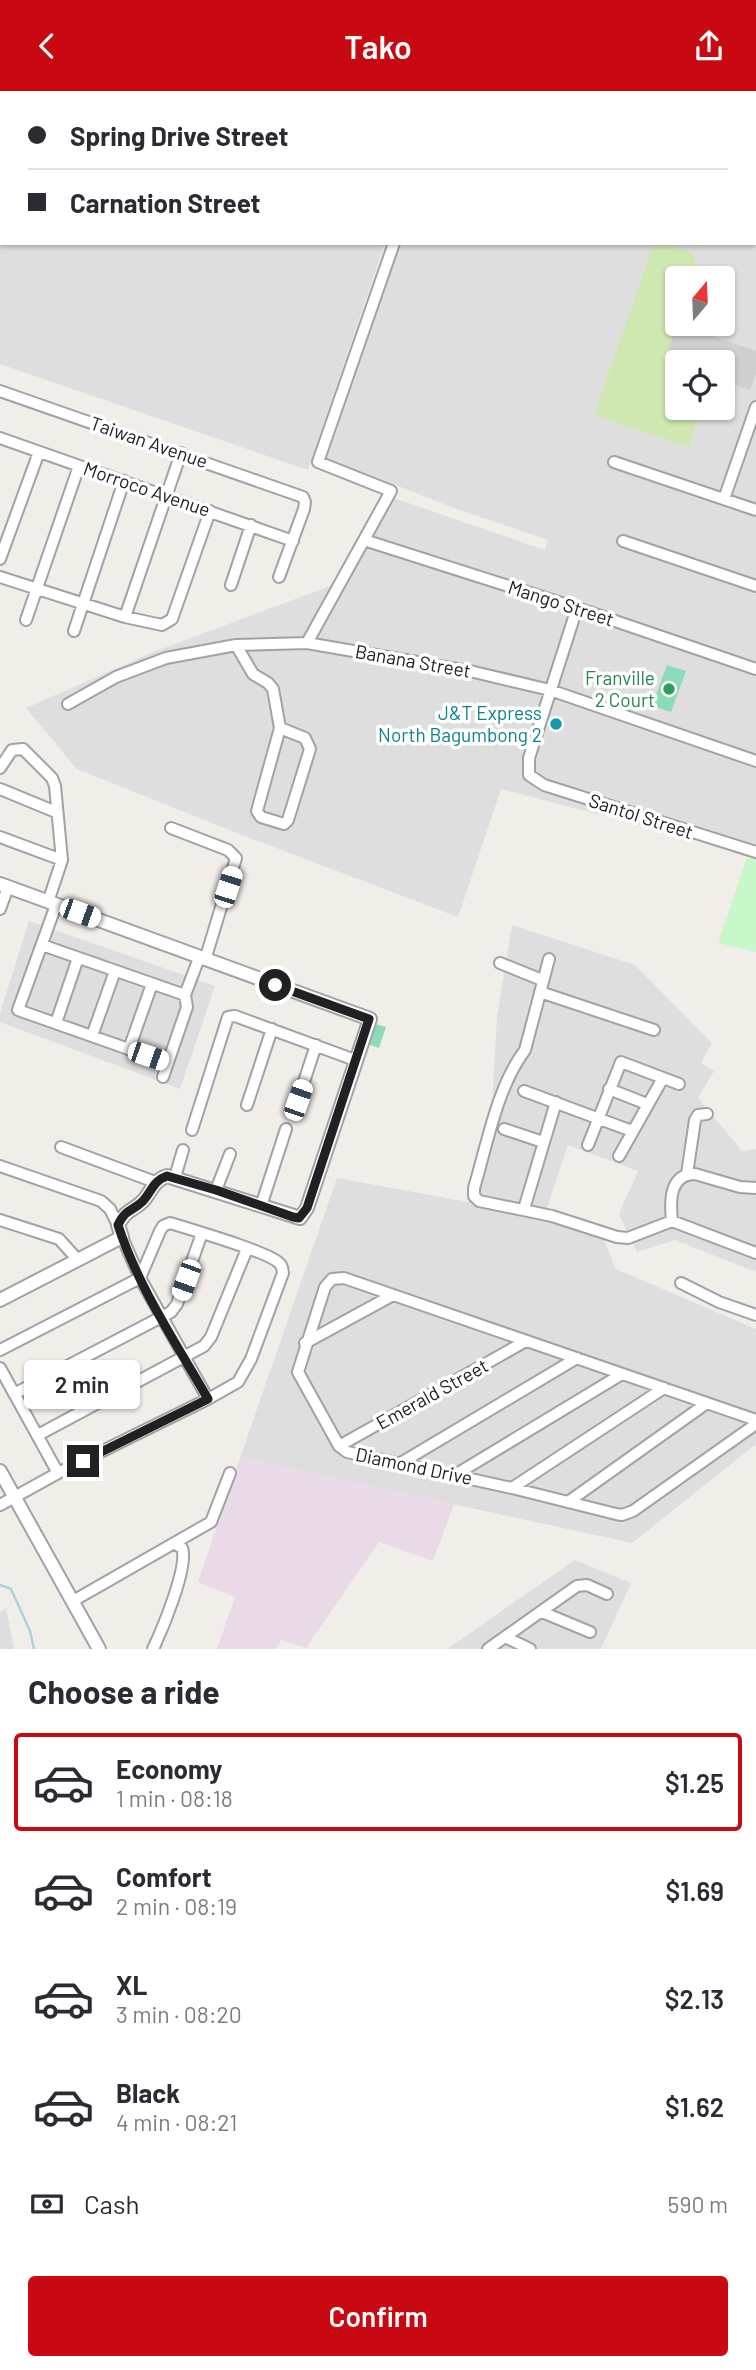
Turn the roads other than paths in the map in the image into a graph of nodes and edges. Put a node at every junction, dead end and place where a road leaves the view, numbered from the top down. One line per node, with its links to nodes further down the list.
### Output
1 (393, 245): 16 (street)
2 (0, 391): 7 (street, Taiwan Avenue)
3 (755, 412): 4 (street)
4 (752, 432): 12 (street)
5 (0, 440): 6 (street, Morroco Avenue)
6 (39, 452): 9 (street, Morroco Avenue); 19 (street)
7 (181, 453): 11 (street); 17 (street, Taiwan Avenue)
8 (614, 462): 12 (street)
9 (79, 466): 10 (street, Morroco Avenue); 24 (street)
10 (124, 481): 11 (street, Morroco Avenue); 25 (street)
11 (166, 496): 14 (street, Morroco Avenue); 27 (street)
12 (724, 499): 13 (street)
13 (756, 510)
14 (210, 511): 15 (street, Morroco Avenue); 27 (street)
15 (251, 525): 17 (street, Morroco Avenue); 22 (street)
16 (364, 540): 26 (street, Mango Street); 30 (street)
17 (293, 541): 21 (street)
18 (623, 541): 23 (street)
19 (0, 559)
20 (0, 577): 24 (street)
21 (279, 577)
22 (231, 585)
23 (756, 586)
24 (37, 589): 25 (street); 28 (street)
25 (84, 604): 27 (street); 29 (street)
26 (577, 608): 32 (street, Mango Street); 33 (street)
27 (125, 617)
28 (26, 620)
29 (74, 631)
30 (307, 643): 31 (street, Banana Street); 33 (street, Banana Street)
31 (236, 645): 34 (street, Banana Street); 35 (street)
32 (756, 669)
33 (550, 690): 36 (street, Banana Street); 42 (street, Santol Street)
34 (68, 704)
35 (280, 728): 35 (street)
36 (756, 761)
37 (0, 768): 39 (street)
38 (0, 789): 39 (street)
39 (56, 812): 43 (street)
40 (172, 828): 49 (street)
41 (0, 837): 43 (street)
42 (756, 852)
43 (62, 860): 45 (street)
44 (4, 886): 45 (street); 46 (street)
45 (52, 903): 47 (street); 49 (street)
46 (0, 909)
47 (42, 945): 48 (street); 57 (street)
48 (78, 958): 52 (street); 57 (street)
49 (202, 959): 56 (street); 63 (street)
50 (548, 959): 53 (street)
51 (500, 963): 53 (street)
52 (115, 971): 54 (street); 60 (street)
53 (542, 980): 55 (street)
54 (152, 983): 56 (street); 62 (street)
55 (540, 992): 59 (street); 93 (street)
56 (185, 995): 64 (street)
57 (56, 1023): 60 (street)
58 (272, 1030): 61 (street); 73 (street); 78 (street)
59 (654, 1030)
60 (92, 1036): 62 (street)
61 (316, 1045): 63 (street); 70 (street)
62 (129, 1049): 64 (street)
63 (355, 1060): 92 (street)
64 (168, 1063): 65 (street)
65 (163, 1077)
66 (663, 1078): 67 (street); 68 (street); 72 (street)
67 (679, 1084)
68 (609, 1089): 72 (street); 75 (street)
69 (524, 1091): 71 (street)
70 (298, 1100)
71 (556, 1103): 75 (street); 80 (street)
72 (647, 1104): 79 (street)
73 (247, 1105)
74 (707, 1114): 87 (street)
75 (597, 1118): 79 (street); 81 (street)
76 (286, 1129): 92 (street)
77 (504, 1129): 80 (street)
78 (192, 1130)
79 (632, 1132): 85 (street)
80 (543, 1142): 93 (street)
81 (588, 1145)
82 (61, 1147): 89 (street)
83 (183, 1150): 88 (street)
84 (230, 1154): 91 (street)
85 (619, 1156)
86 (0, 1166): 96 (street)
87 (687, 1174): 90 (street); 95 (street)
88 (175, 1177): 89 (street); 91 (street)
89 (155, 1182): 96 (street)
90 (756, 1188)
91 (216, 1190): 92 (street)
92 (261, 1206)
93 (524, 1209): 95 (street)
94 (0, 1220): 100 (street)
95 (672, 1221): 99 (street)
96 (120, 1231): 100 (street); 101 (street)
97 (202, 1233): 98 (street); 101 (street); 106 (street)
98 (247, 1249): 110 (street); 116 (street)
99 (756, 1253)
100 (77, 1259): 104 (street)
101 (140, 1278): 106 (street); 109 (street)
102 (681, 1283): 105 (street)
103 (393, 1295): 107 (street, Diamond Drive); 108 (street); 108 (street, Diamond Drive)
104 (0, 1300)
105 (756, 1315)
106 (162, 1318): 110 (street); 115 (street)
107 (526, 1341): 111 (street, Diamond Drive); 120 (street, Emerald Street)
108 (305, 1343): 120 (street, Diamond Drive)
109 (0, 1350)
110 (184, 1357): 116 (street); 119 (street)
111 (578, 1358): 113 (street, Diamond Drive); 121 (street)
112 (0, 1368): 115 (street)
113 (622, 1374): 114 (street, Diamond Drive); 125 (street)
114 (664, 1388): 117 (street, Diamond Drive); 126 (street)
115 (14, 1394): 119 (street)
116 (208, 1399): 123 (street)
117 (706, 1403): 118 (street, Diamond Drive); 128 (street)
118 (756, 1422): 128 (street, Diamond Drive)
119 (38, 1435): 123 (street)
120 (339, 1447): 121 (street, Diamond Drive)
121 (399, 1464): 125 (street, Diamond Drive)
122 (0, 1471): 127 (street)
123 (58, 1473): 127 (street)
124 (230, 1473): 130 (street)
125 (455, 1475): 126 (street, Diamond Drive)
126 (512, 1488): 128 (street, Diamond Drive)
127 (15, 1497): 129 (street); 132 (street)
128 (568, 1502)
129 (0, 1505)
130 (175, 1544): 132 (street); 137 (street)
131 (607, 1594): 133 (street)
132 (72, 1601): 136 (street)
133 (542, 1612): 134 (street); 135 (street)
134 (590, 1632)
135 (505, 1637): 138 (street); 139 (street)
136 (99, 1649)
137 (153, 1649)
138 (488, 1649)
139 (530, 1649)

